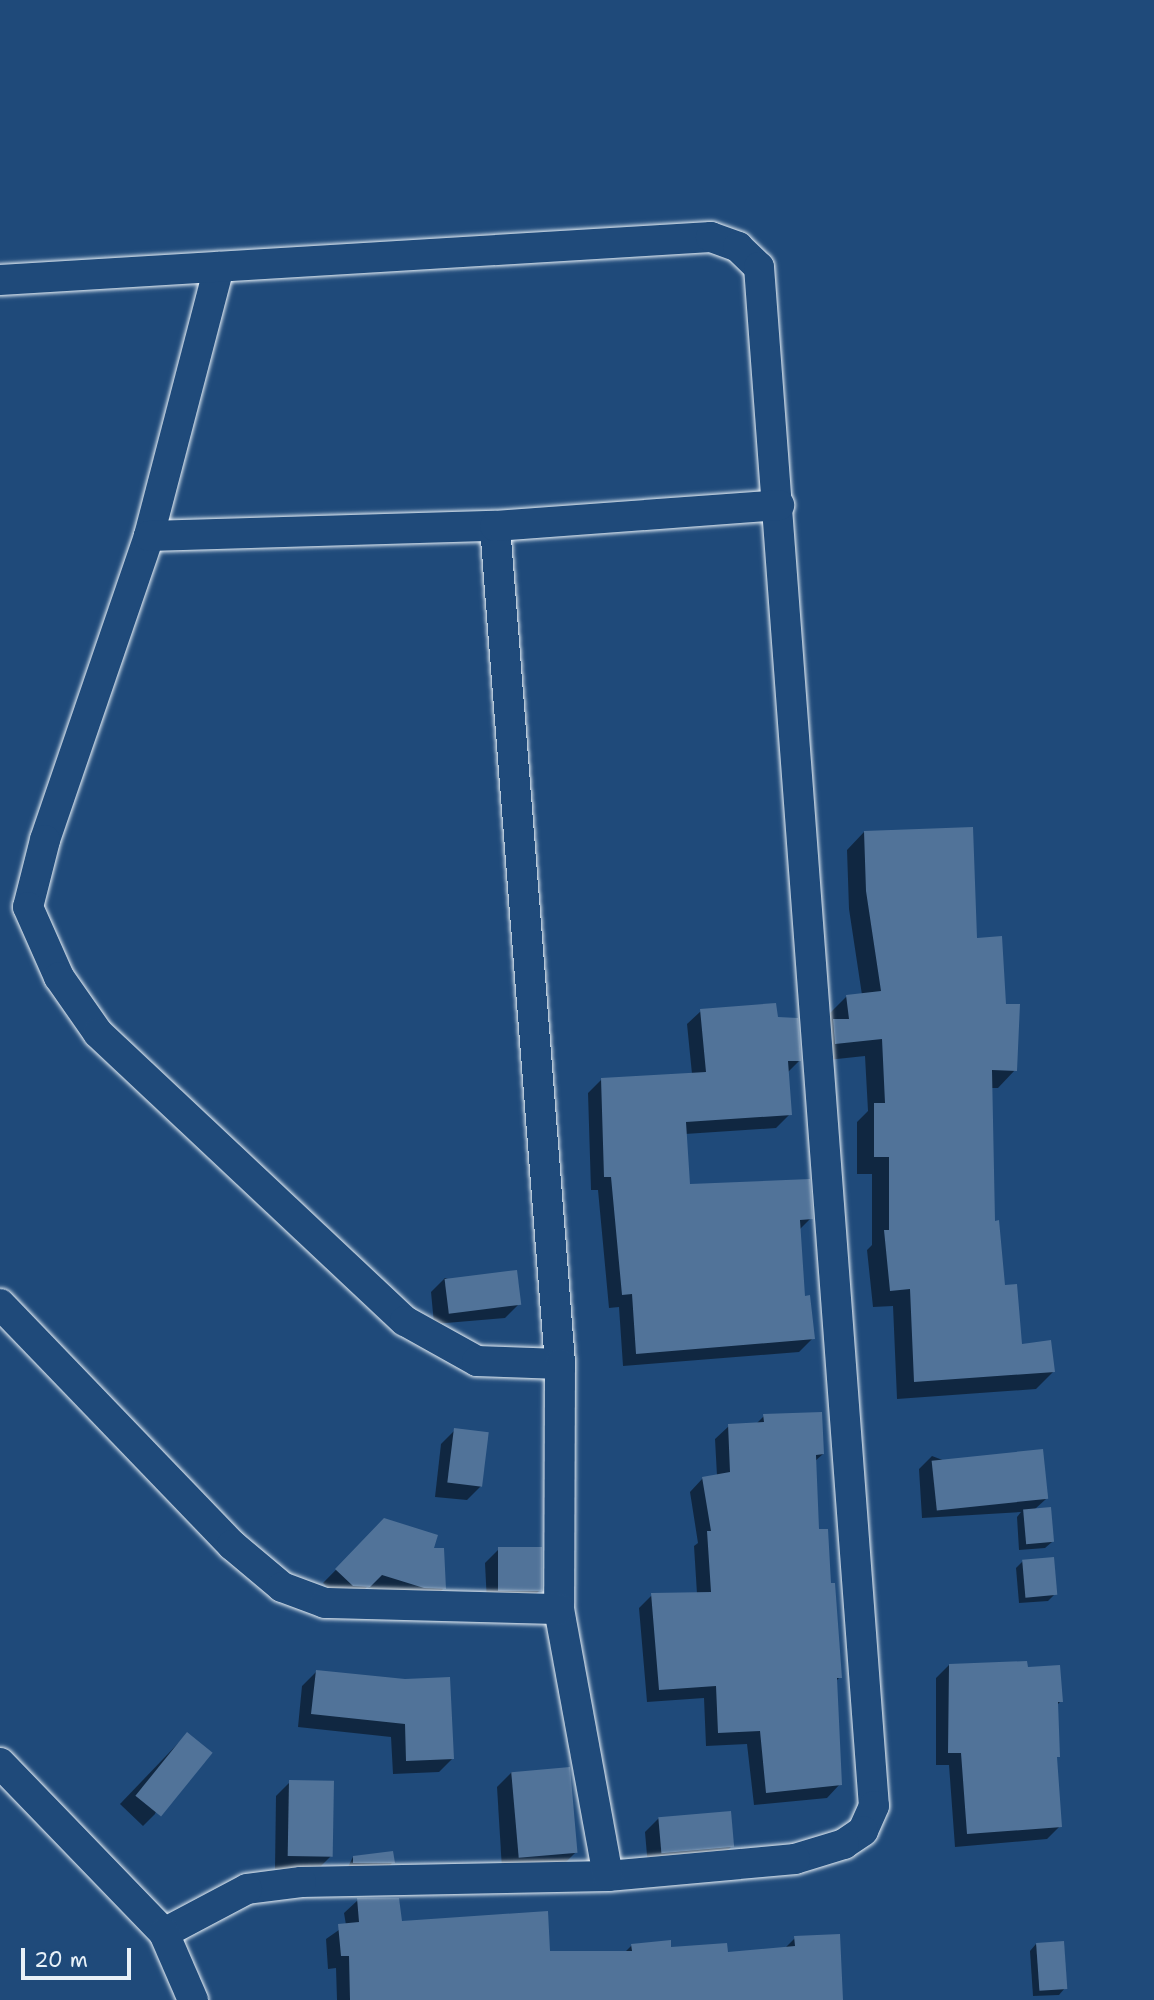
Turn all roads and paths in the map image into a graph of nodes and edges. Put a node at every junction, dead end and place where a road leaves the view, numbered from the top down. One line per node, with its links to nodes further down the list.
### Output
1 (219, 267): 2 (street); 3 (street); 5 (street)
2 (0, 280)
3 (779, 505): 4 (street); 10 (street)
4 (495, 526): 5 (street); 7 (street)
5 (149, 536): 7 (street)
6 (0, 1304): 8 (street)
7 (560, 1364): 8 (street)
8 (559, 1609): 10 (street)
9 (0, 1763): 11 (street)
10 (608, 1876): 11 (street)
11 (164, 1933): 12 (street)
12 (192, 2000)

